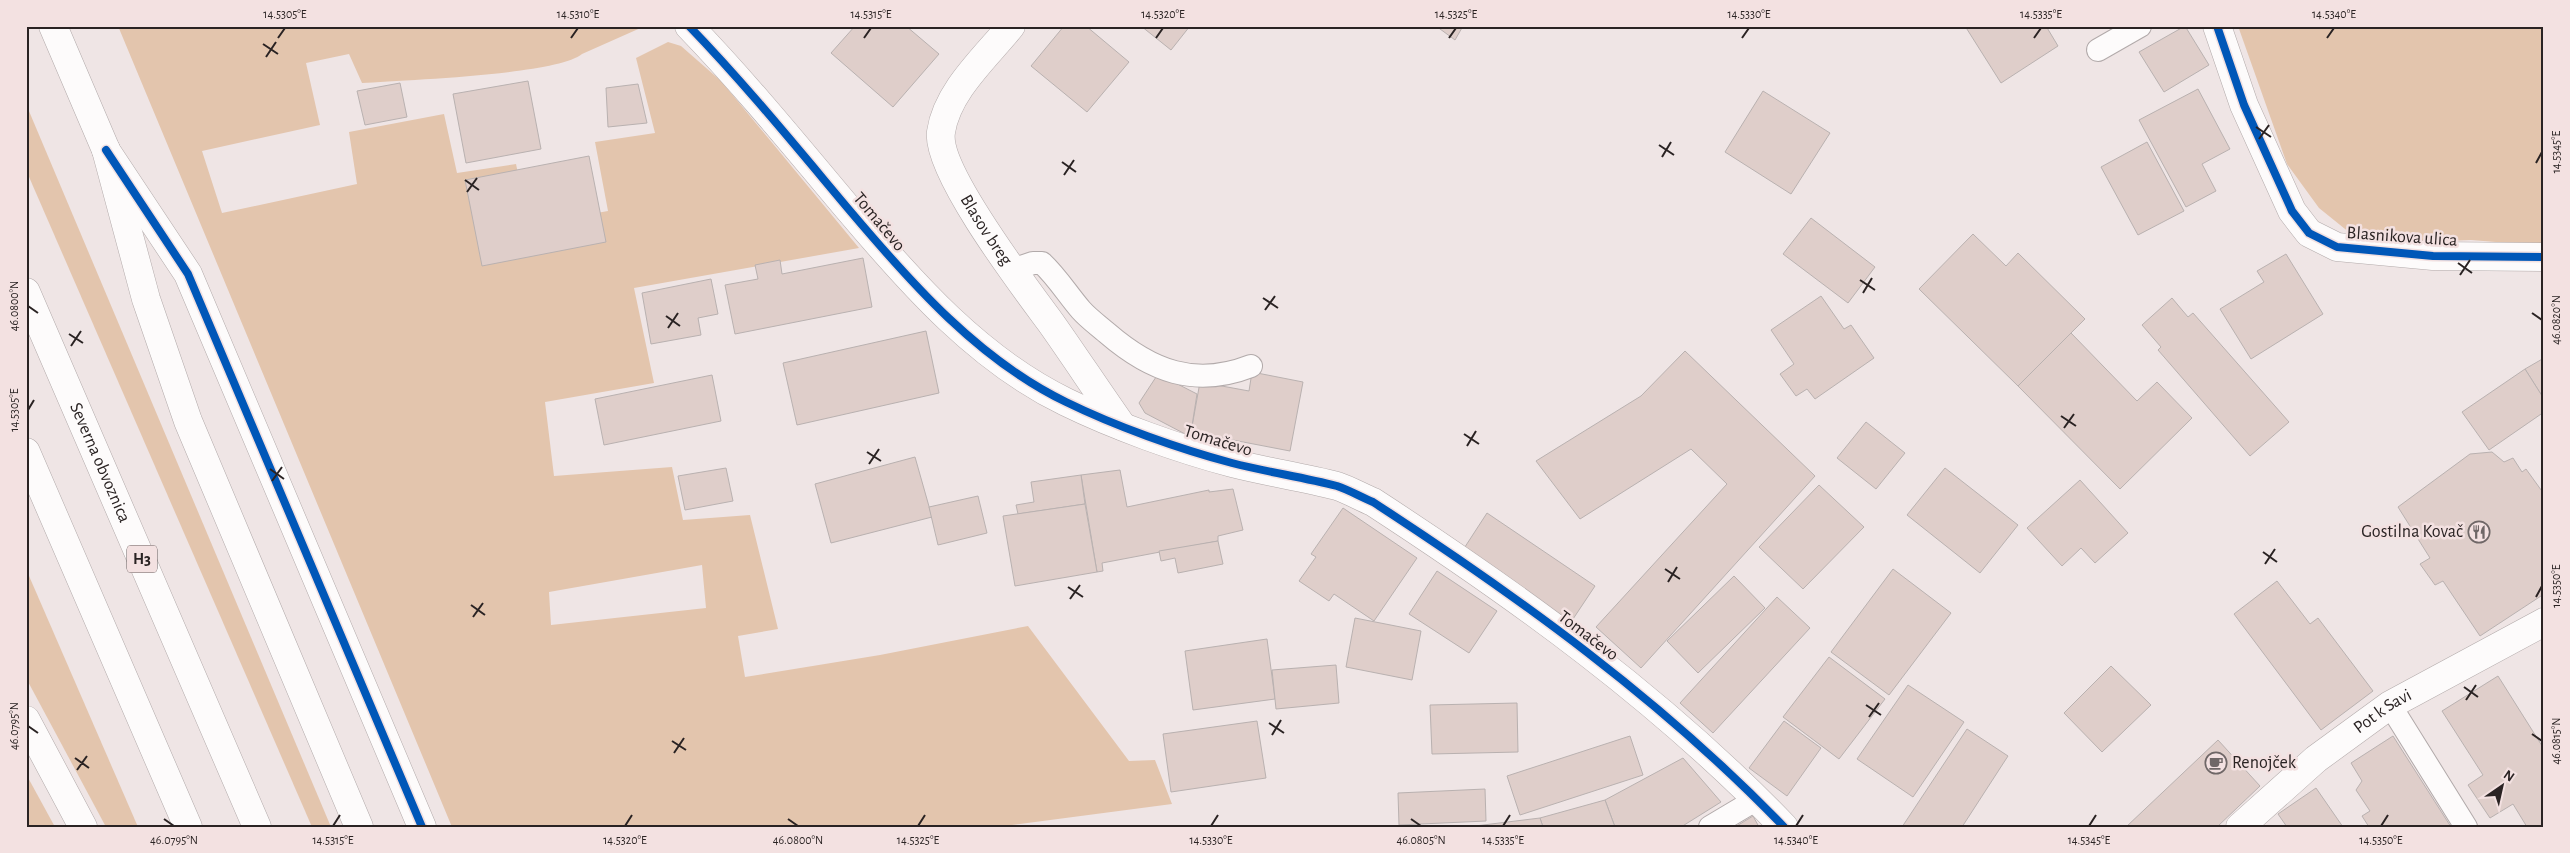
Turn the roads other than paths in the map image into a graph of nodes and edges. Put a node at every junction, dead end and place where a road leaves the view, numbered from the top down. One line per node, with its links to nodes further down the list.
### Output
1 (53, 26): 7 (main road)
2 (689, 26): 12 (main road, Tomačevo)
3 (1011, 26): 9 (main road, Blasov breg)
4 (2140, 26): 6 (lane)
5 (2217, 26): 8 (main road, Blasnikova ulica)
6 (2098, 50)
7 (106, 150): 21 (main road); 22 (main road)
8 (2544, 257)
9 (1012, 270): 11 (lane); 12 (main road, Blasov breg)
10 (26, 292): 20 (main road, Severna obvoznica / H3)
11 (1251, 366)
12 (1122, 426): 17 (main road, Tomačevo)
13 (26, 452): 19 (main road)
14 (2541, 628): 15 (main road, Pot k Savi)
15 (2390, 705): 25 (main road, Pot k Savi); 26 (lane)
16 (26, 720): 18 (main road)
17 (1757, 798): 23 (lane); 24 (main road, Tomačevo)
18 (83, 827)
19 (188, 827)
20 (257, 827)
21 (359, 827)
22 (422, 827)
23 (1710, 827)
24 (1784, 827)
25 (2240, 827)
26 (2466, 827)

